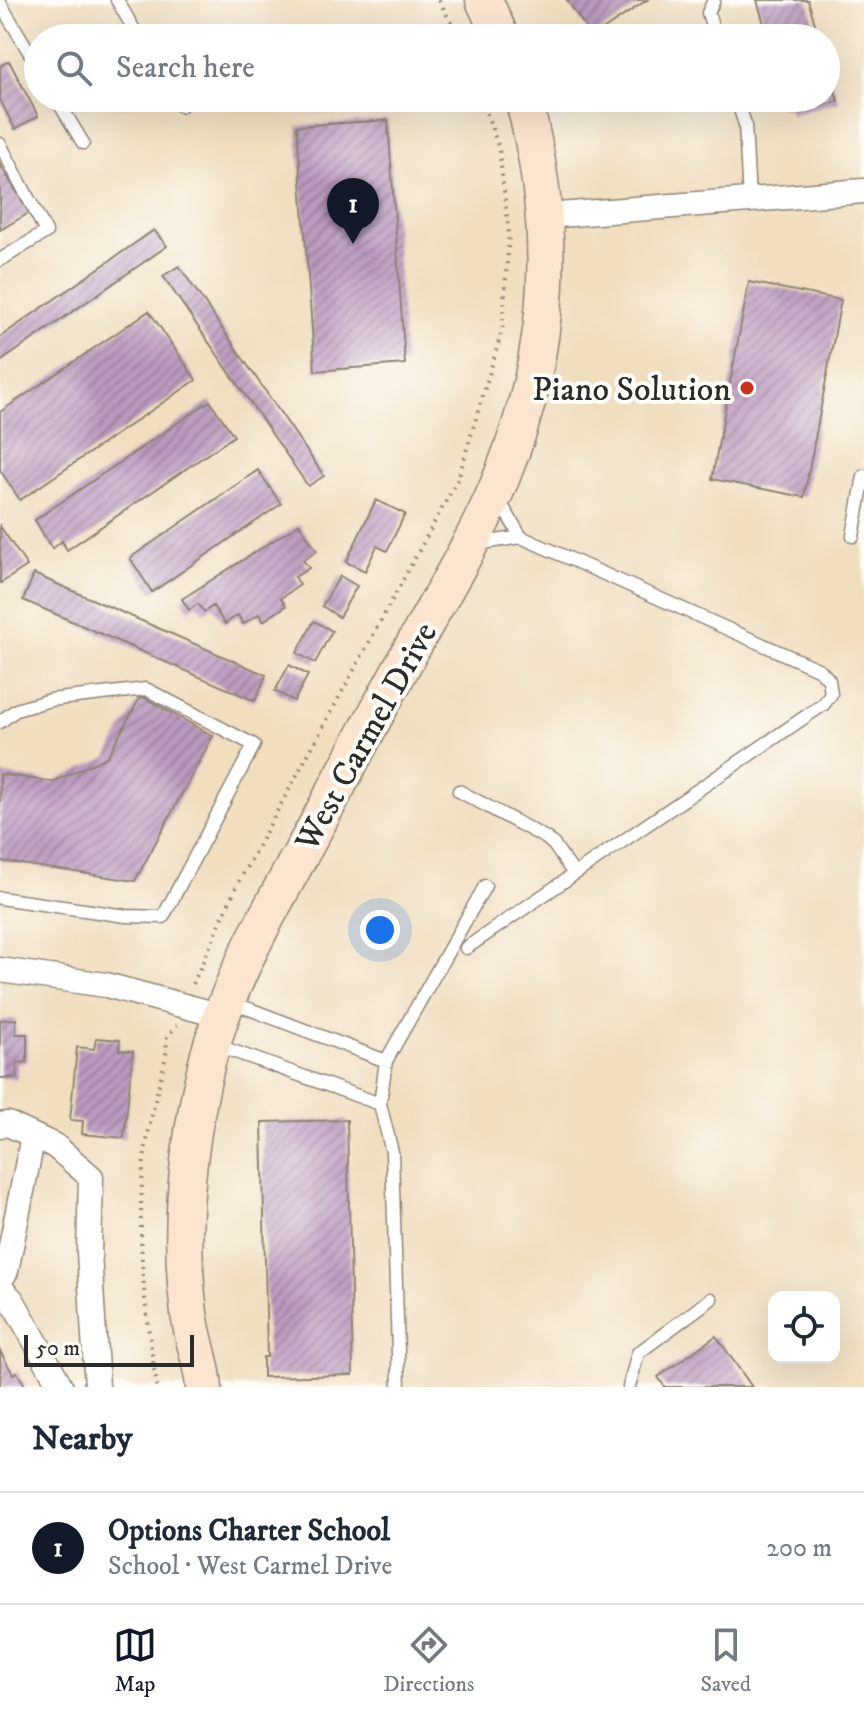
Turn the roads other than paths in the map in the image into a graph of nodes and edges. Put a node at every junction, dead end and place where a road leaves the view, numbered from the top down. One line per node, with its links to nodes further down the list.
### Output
1 (117, 0): 5 (lane)
2 (484, 0): 6 (street)
3 (714, 0): 7 (lane)
4 (0, 3): 8 (lane)
5 (131, 24)
6 (495, 24)
7 (712, 24)
8 (24, 43)
9 (64, 112): 12 (lane)
10 (527, 112): 16 (street, West Carmel Drive)
11 (741, 112): 15 (lane)
12 (83, 143)
13 (0, 144): 17 (lane)
14 (864, 191): 15 (street)
15 (749, 200): 16 (street)
16 (546, 216): 19 (street, West Carmel Drive)
17 (0, 260)
18 (864, 476): 20 (lane)
19 (495, 493): 21 (lane); 22 (street, West Carmel Drive)
20 (853, 536)
21 (521, 537): 22 (lane); 25 (lane)
22 (470, 545): 30 (street, West Carmel Drive)
23 (0, 722): 27 (lane)
24 (459, 791): 25 (lane)
25 (574, 874): 28 (lane)
26 (485, 886): 31 (lane)
27 (0, 898)
28 (466, 948)
29 (0, 970): 30 (street)
30 (221, 1020): 31 (lane); 32 (lane); 38 (street, West Carmel Drive)
31 (386, 1061): 32 (lane)
32 (380, 1104): 41 (lane)
33 (0, 1125): 34 (street)
34 (33, 1136): 35 (street); 40 (street)
35 (0, 1280)
36 (0, 1288): 39 (street)
37 (711, 1299): 42 (lane)
38 (205, 1384)
39 (61, 1387)
40 (97, 1387)
41 (399, 1387)
42 (629, 1387)

